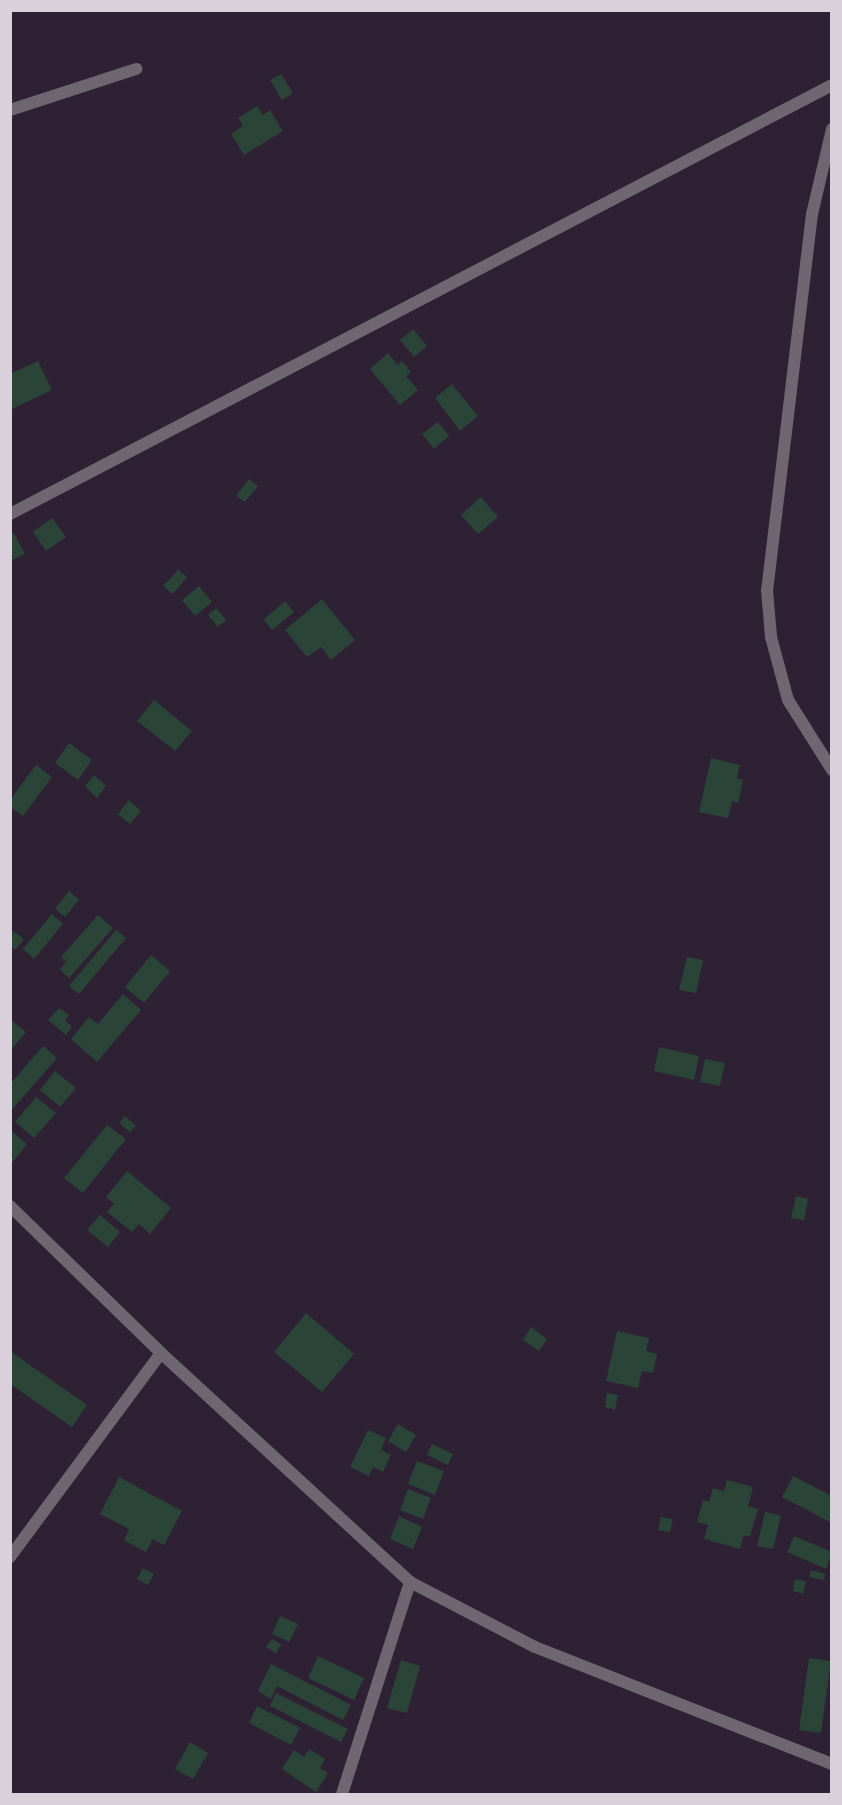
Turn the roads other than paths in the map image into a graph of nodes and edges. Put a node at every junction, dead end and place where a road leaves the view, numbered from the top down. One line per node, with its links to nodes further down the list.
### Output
1 (136, 69): 3 (street)
2 (831, 85): 5 (street)
3 (10, 110)
4 (831, 129): 6 (street)
5 (10, 514)
6 (831, 770)
7 (10, 1206): 8 (street)
8 (161, 1353): 9 (street); 10 (street)
9 (10, 1557)
10 (410, 1582): 11 (street); 12 (street)
11 (831, 1764)
12 (342, 1794)

